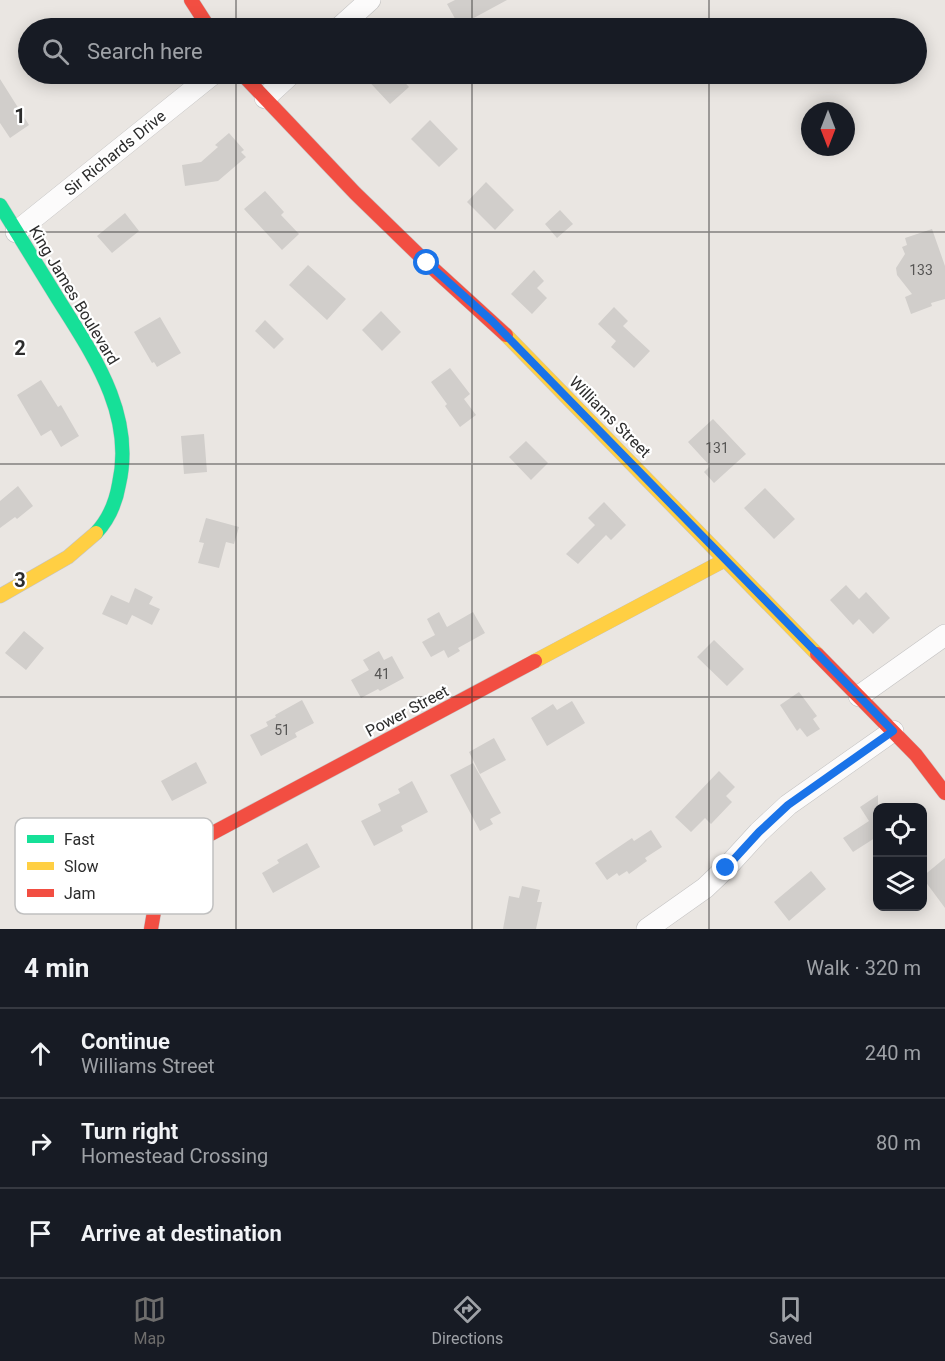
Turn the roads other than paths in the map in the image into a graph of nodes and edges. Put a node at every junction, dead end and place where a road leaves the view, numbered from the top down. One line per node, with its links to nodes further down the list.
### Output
1 (191, 0): 3 (street)
2 (370, 0): 4 (street)
3 (203, 18)
4 (350, 18)
5 (201, 84): 10 (street, Sir Richards Drive)
6 (252, 84): 8 (street, Williams Street)
7 (281, 84): 8 (street)
8 (266, 98): 11 (street, Williams Street)
9 (0, 205): 10 (street, King James Boulevard)
10 (16, 232): 12 (street, King James Boulevard)
11 (725, 560): 14 (street, Williams Street); 17 (street, Power Street)
12 (0, 596)
13 (945, 635): 14 (street)
14 (859, 696): 15 (street, Williams Street)
15 (893, 731): 16 (street, Williams Street); 20 (street)
16 (945, 793)
17 (213, 833)
18 (154, 914): 19 (street, Power Street)
19 (151, 929)
20 (647, 929)

